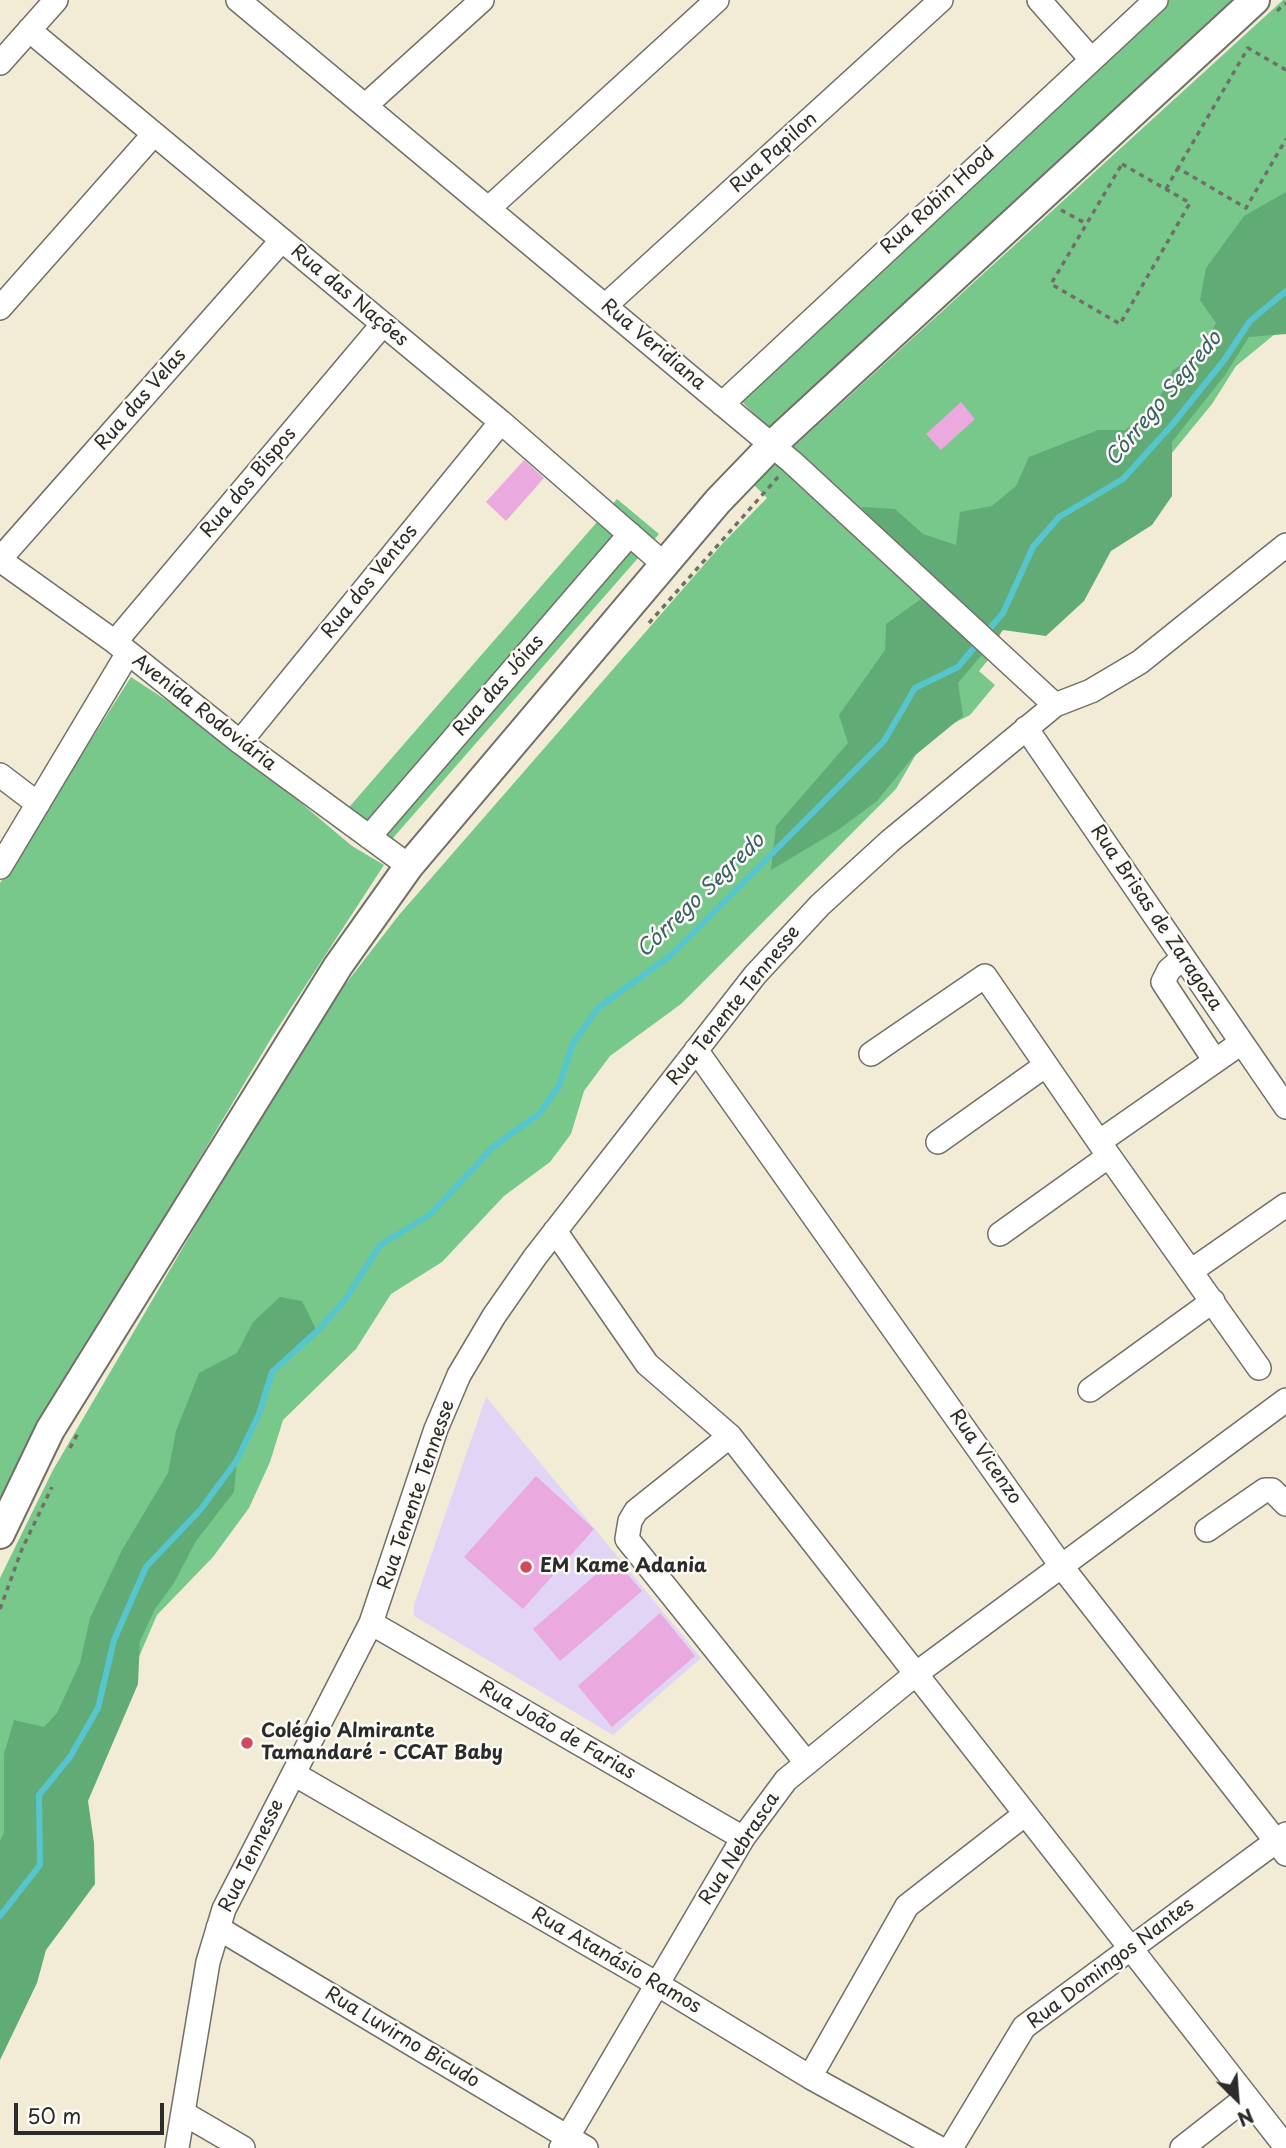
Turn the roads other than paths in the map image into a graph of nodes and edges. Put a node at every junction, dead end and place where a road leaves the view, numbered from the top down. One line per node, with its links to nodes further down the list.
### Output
1 (56, 0): 9 (street)
2 (482, 0): 12 (street)
3 (717, 0): 14 (street)
4 (942, 0): 16 (street, Rua Papilon)
5 (1038, 0): 10 (street)
6 (1156, 0): 10 (street, Rua Robin Hood)
7 (249, 3): 12 (street, Rua Veridiana)
8 (1263, 8): 21 (main road)
9 (29, 30): 11 (street); 13 (street, Rua das Nações)
10 (1090, 58): 19 (street, Rua Robin Hood)
11 (0, 63)
12 (366, 106): 14 (street, Rua Veridiana)
13 (155, 134): 15 (street, Rua das Nações); 17 (street)
14 (489, 208): 16 (street, Rua Veridiana)
15 (282, 240): 18 (street, Rua das Nações); 24 (street, Rua das Velas)
16 (606, 305): 19 (street, Rua Veridiana)
17 (0, 309)
18 (383, 324): 20 (street, Rua das Nações); 26 (street, Rua dos Bispos)
19 (722, 404): 21 (street, Rua Veridiana)
20 (501, 422): 22 (street, Rua das Nações); 29 (street, Rua dos Ventos)
21 (782, 454): 25 (main road); 27 (street, Rua Veridiana)
22 (630, 534): 25 (street, Rua das Nações); 32 (street, Rua das Jóias)
23 (1286, 545): 27 (street, Rua Tenente Tennesse)
24 (0, 559): 26 (street, Avenida Rodoviária)
25 (665, 565): 33 (main road)
26 (122, 648): 29 (street, Avenida Rodoviária); 31 (street, Rua dos Bispos)
27 (1055, 705): 28 (street, Rua Tenente Tennesse)
28 (1026, 729): 35 (street, Rua Brisas de Zaragoza); 37 (street, Rua Tenente Tennesse)
29 (240, 742): 32 (street, Avenida Rodoviária)
30 (0, 775): 31 (street)
31 (38, 804): 34 (street, Rua dos Bispos)
32 (369, 837): 33 (street, Avenida Rodoviária)
33 (409, 866): 55 (main road)
34 (0, 867)
35 (1183, 958): 36 (street, Rua Brisas de Zaragoza); 39 (street)
36 (1241, 1042): 39 (street); 41 (street, Rua Brisas de Zaragoza)
37 (696, 1050): 45 (street, Rua Tenente Tennesse); 56 (street, Rua Vicenzo)
38 (871, 1054): 40 (street)
39 (1215, 1061): 43 (street)
40 (1046, 1065): 42 (street); 43 (street)
41 (1286, 1107)
42 (938, 1142)
43 (1104, 1149): 46 (street); 47 (street)
44 (1286, 1205): 47 (street)
45 (555, 1231): 52 (street); 57 (street, Rua Tenente Tennesse)
46 (999, 1234)
47 (1191, 1271): 48 (street)
48 (1213, 1301): 49 (street); 50 (street)
49 (1259, 1368)
50 (1090, 1390)
51 (1286, 1400): 56 (street, Rua Nebrasca)
52 (730, 1436): 58 (street); 59 (street)
53 (1286, 1504): 54 (street)
54 (1207, 1530)
55 (0, 1534)
56 (1062, 1567): 58 (street, Rua Nebrasca); 63 (street, Rua Vicenzo)
57 (371, 1623): 60 (street, Rua Tennesse); 62 (street, Rua João de Farias)
58 (917, 1673): 59 (street, Rua Nebrasca); 61 (street)
59 (805, 1761): 62 (street, Rua Nebrasca)
60 (294, 1773): 64 (street, Rua Tennesse); 66 (street, Rua Atanásio Ramos)
61 (1024, 1815): 65 (street); 67 (street)
62 (743, 1838): 66 (street, Rua Nebrasca)
63 (1283, 1843): 65 (street, Rua Domingos Nantes)
64 (218, 1928): 69 (street, Rua Tennesse); 70 (street, Rua Luvirno Bicudo)
65 (1130, 1949): 68 (street); 75 (street, Rua Domingos Nantes)
66 (657, 1984): 67 (street, Rua Atanásio Ramos); 70 (street, Rua Nebrasca)
67 (810, 2077): 74 (street, Rua Atanásio Ramos)
68 (1247, 2097): 71 (street); 76 (street)
69 (183, 2113): 72 (street, Rua Tennesse); 73 (street)
70 (571, 2144)
71 (1286, 2147)
72 (177, 2148)
73 (243, 2148)
74 (939, 2148)
75 (950, 2148)
76 (1182, 2148)

